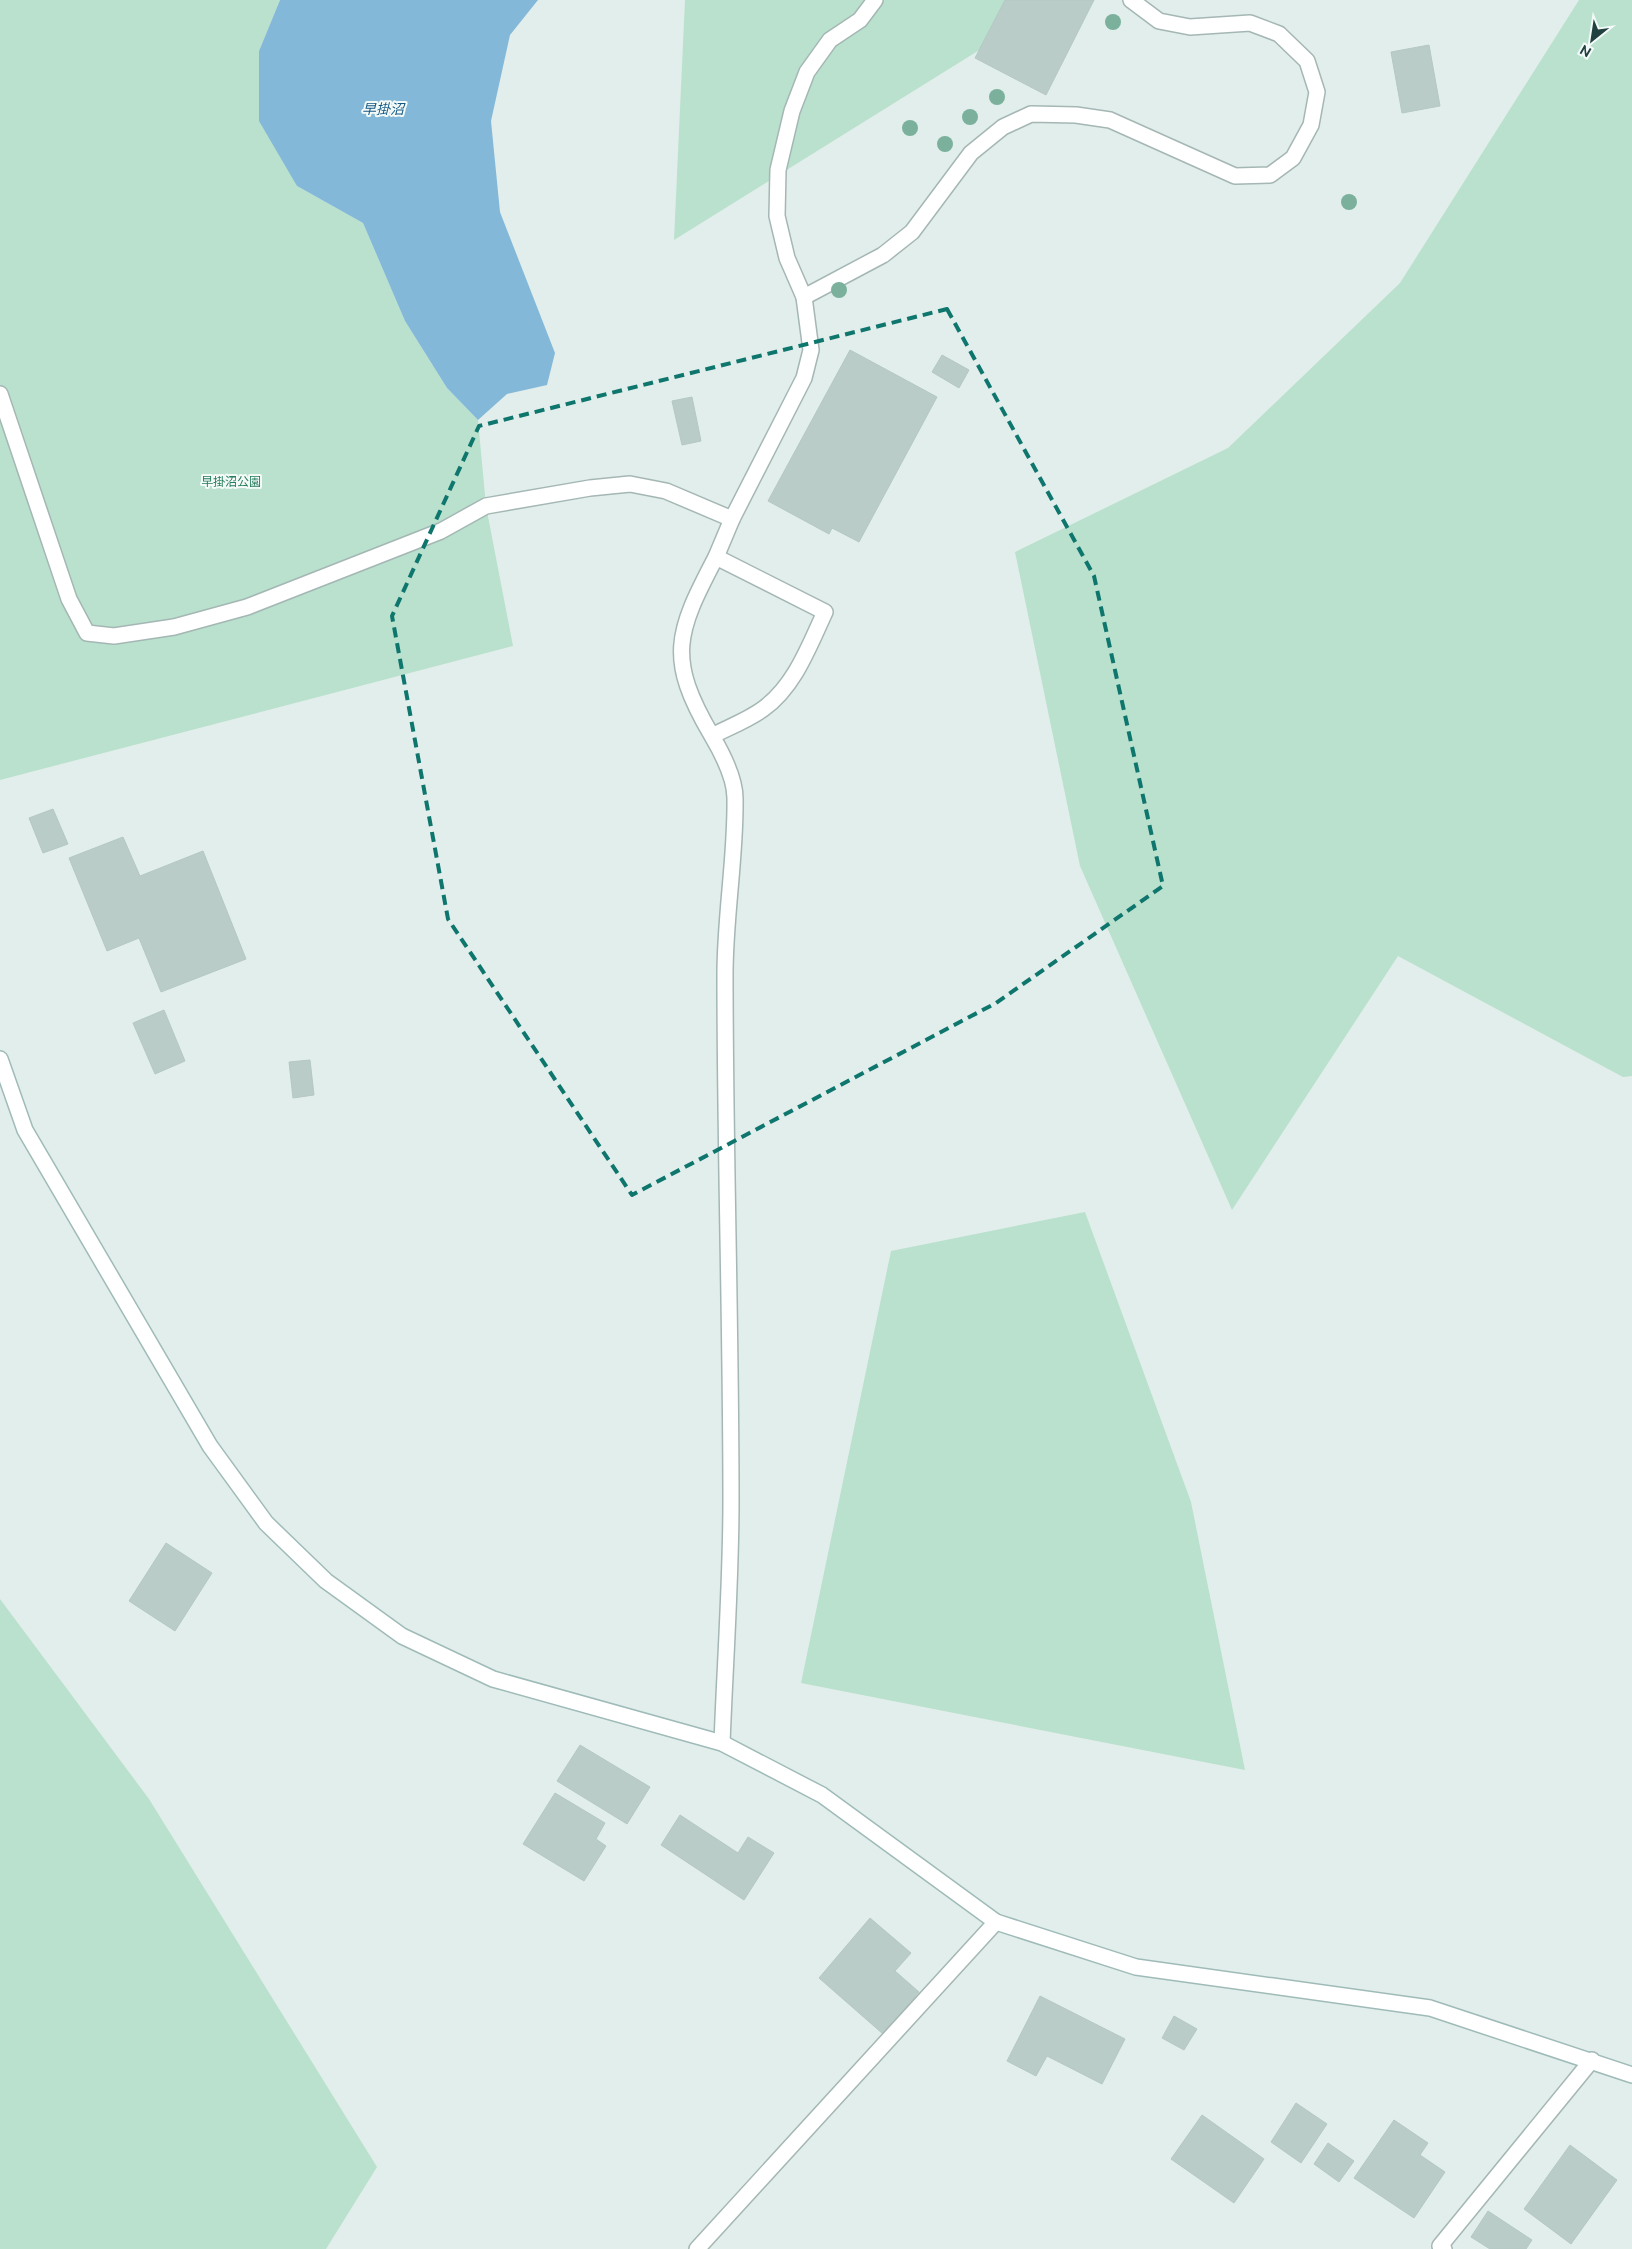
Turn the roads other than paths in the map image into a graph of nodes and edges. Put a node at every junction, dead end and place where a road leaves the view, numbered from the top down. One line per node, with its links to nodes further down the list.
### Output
1 (874, 0): 3 (street)
2 (1130, 0): 3 (street)
3 (804, 297): 5 (street)
4 (0, 394): 5 (street)
5 (732, 519): 6 (street)
6 (716, 557): 7 (street); 7 (street)
7 (712, 736): 9 (street)
8 (0, 1059): 9 (street)
9 (722, 1743): 10 (street)
10 (996, 1922): 11 (street); 13 (street)
11 (1592, 2060): 12 (street); 14 (street)
12 (1632, 2075)
13 (698, 2249)
14 (1444, 2249)

